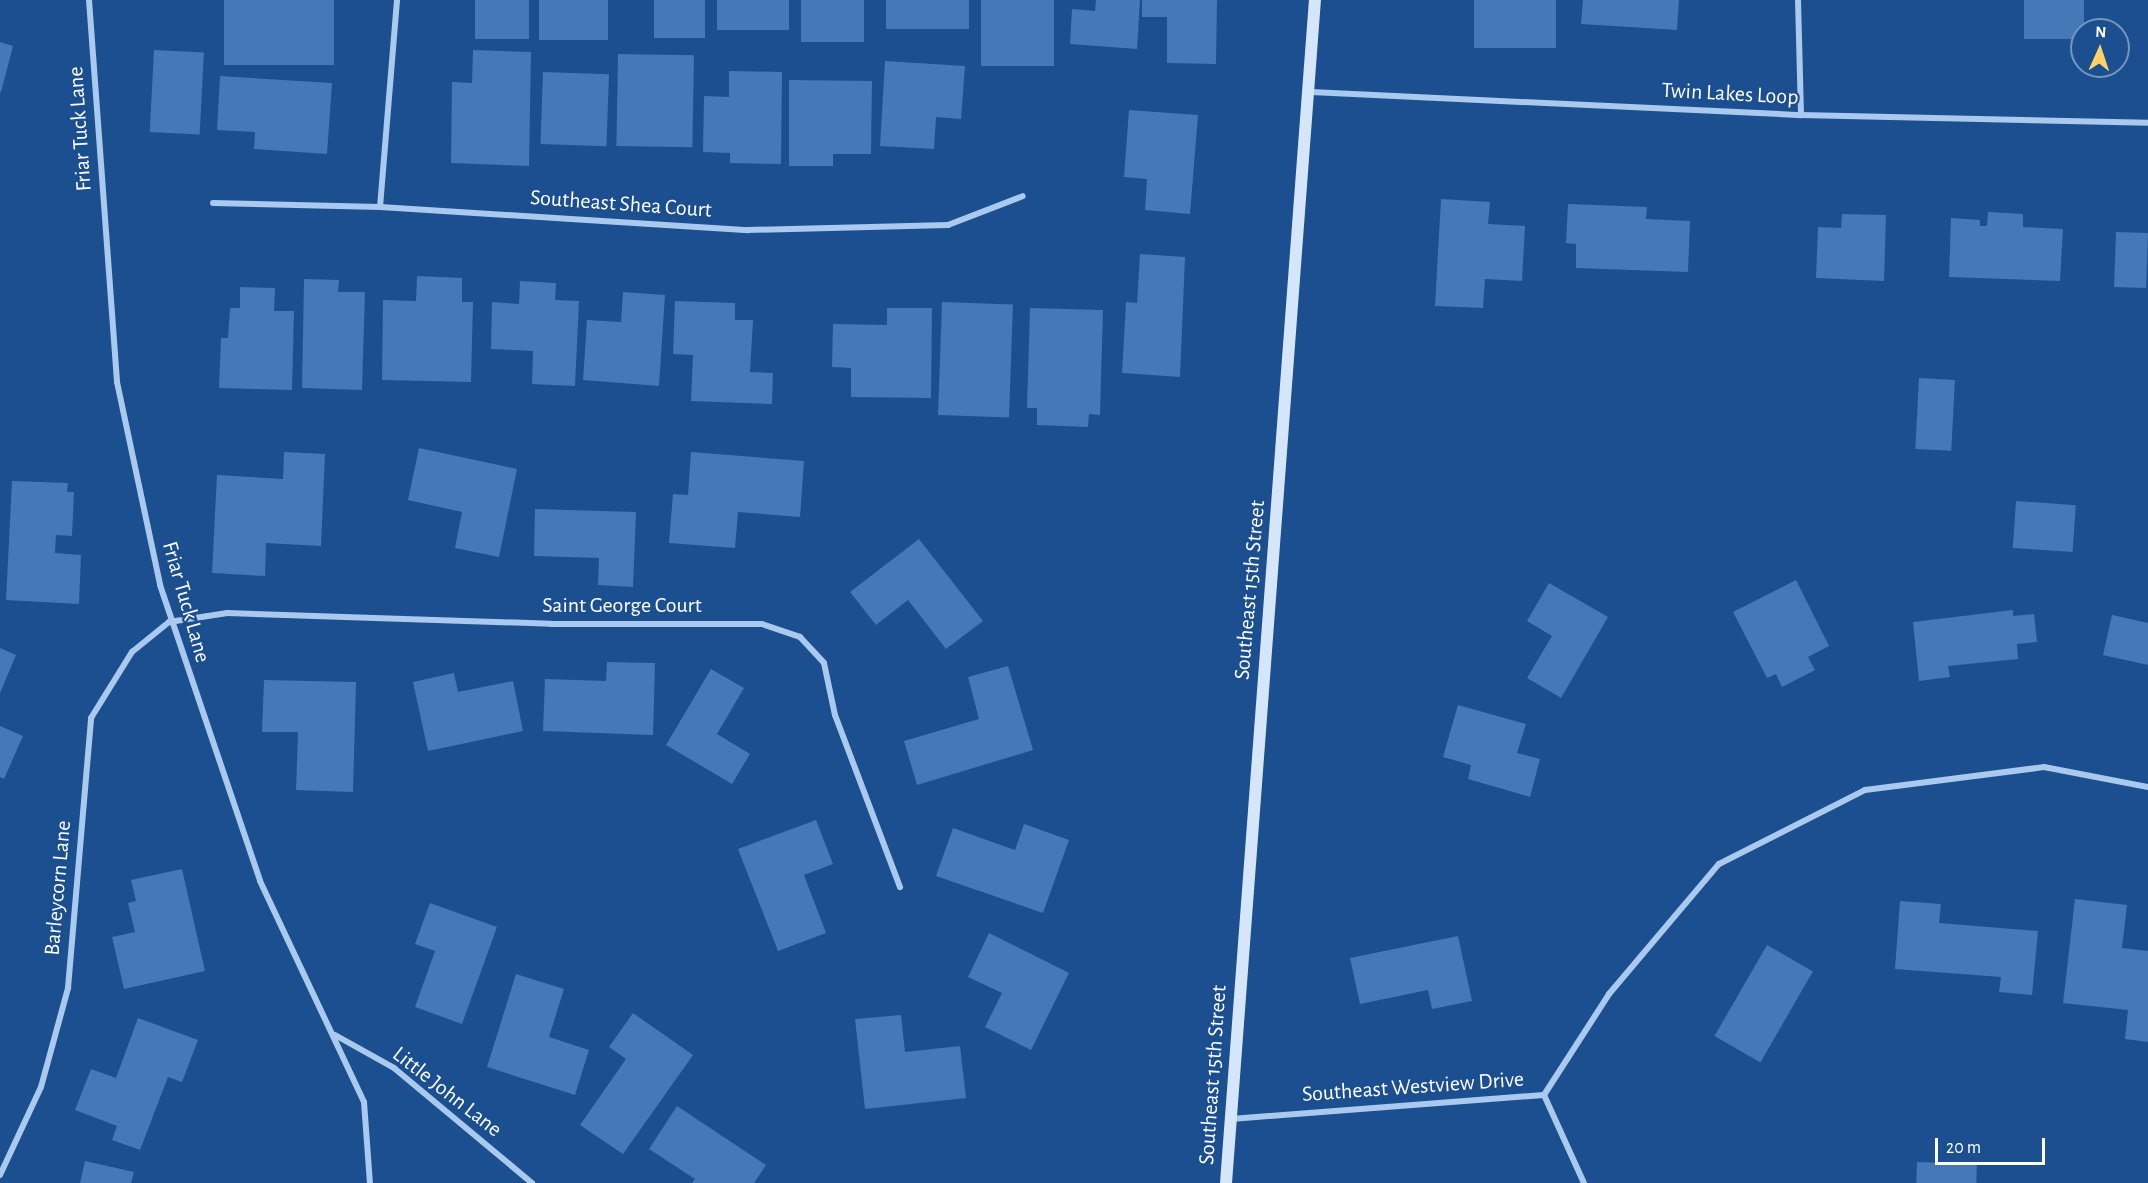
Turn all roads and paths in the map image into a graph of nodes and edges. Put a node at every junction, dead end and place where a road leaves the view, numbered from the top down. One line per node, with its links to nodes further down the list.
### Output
1 (88, 0): 11 (street, Friar Tuck Lane)
2 (397, 0): 10 (street)
3 (1315, 0): 5 (main road, Southeast 15th Street)
4 (1798, 0): 6 (street)
5 (1311, 92): 6 (street, Twin Lakes Loop); 16 (main road, Southeast 15th Street)
6 (1801, 116): 7 (street, Twin Lakes Loop)
7 (2148, 123)
8 (1023, 196): 10 (street, Southeast Shea Court)
9 (213, 203): 10 (street, Southeast Shea Court)
10 (380, 207)
11 (169, 622): 13 (street, Saint George Court); 14 (street, Friar Tuck Lane); 17 (street, Barleycorn Lane)
12 (2148, 787): 15 (street, Southeast Westview Drive)
13 (900, 887)
14 (335, 1035): 18 (street, Friar Tuck Lane); 19 (street, Little John Lane)
15 (1545, 1095): 16 (street, Southeast Westview Drive); 21 (street)
16 (1229, 1119): 20 (main road, Southeast 15th Street)
17 (0, 1175)
18 (370, 1183)
19 (532, 1183)
20 (1226, 1183)
21 (1584, 1183)

